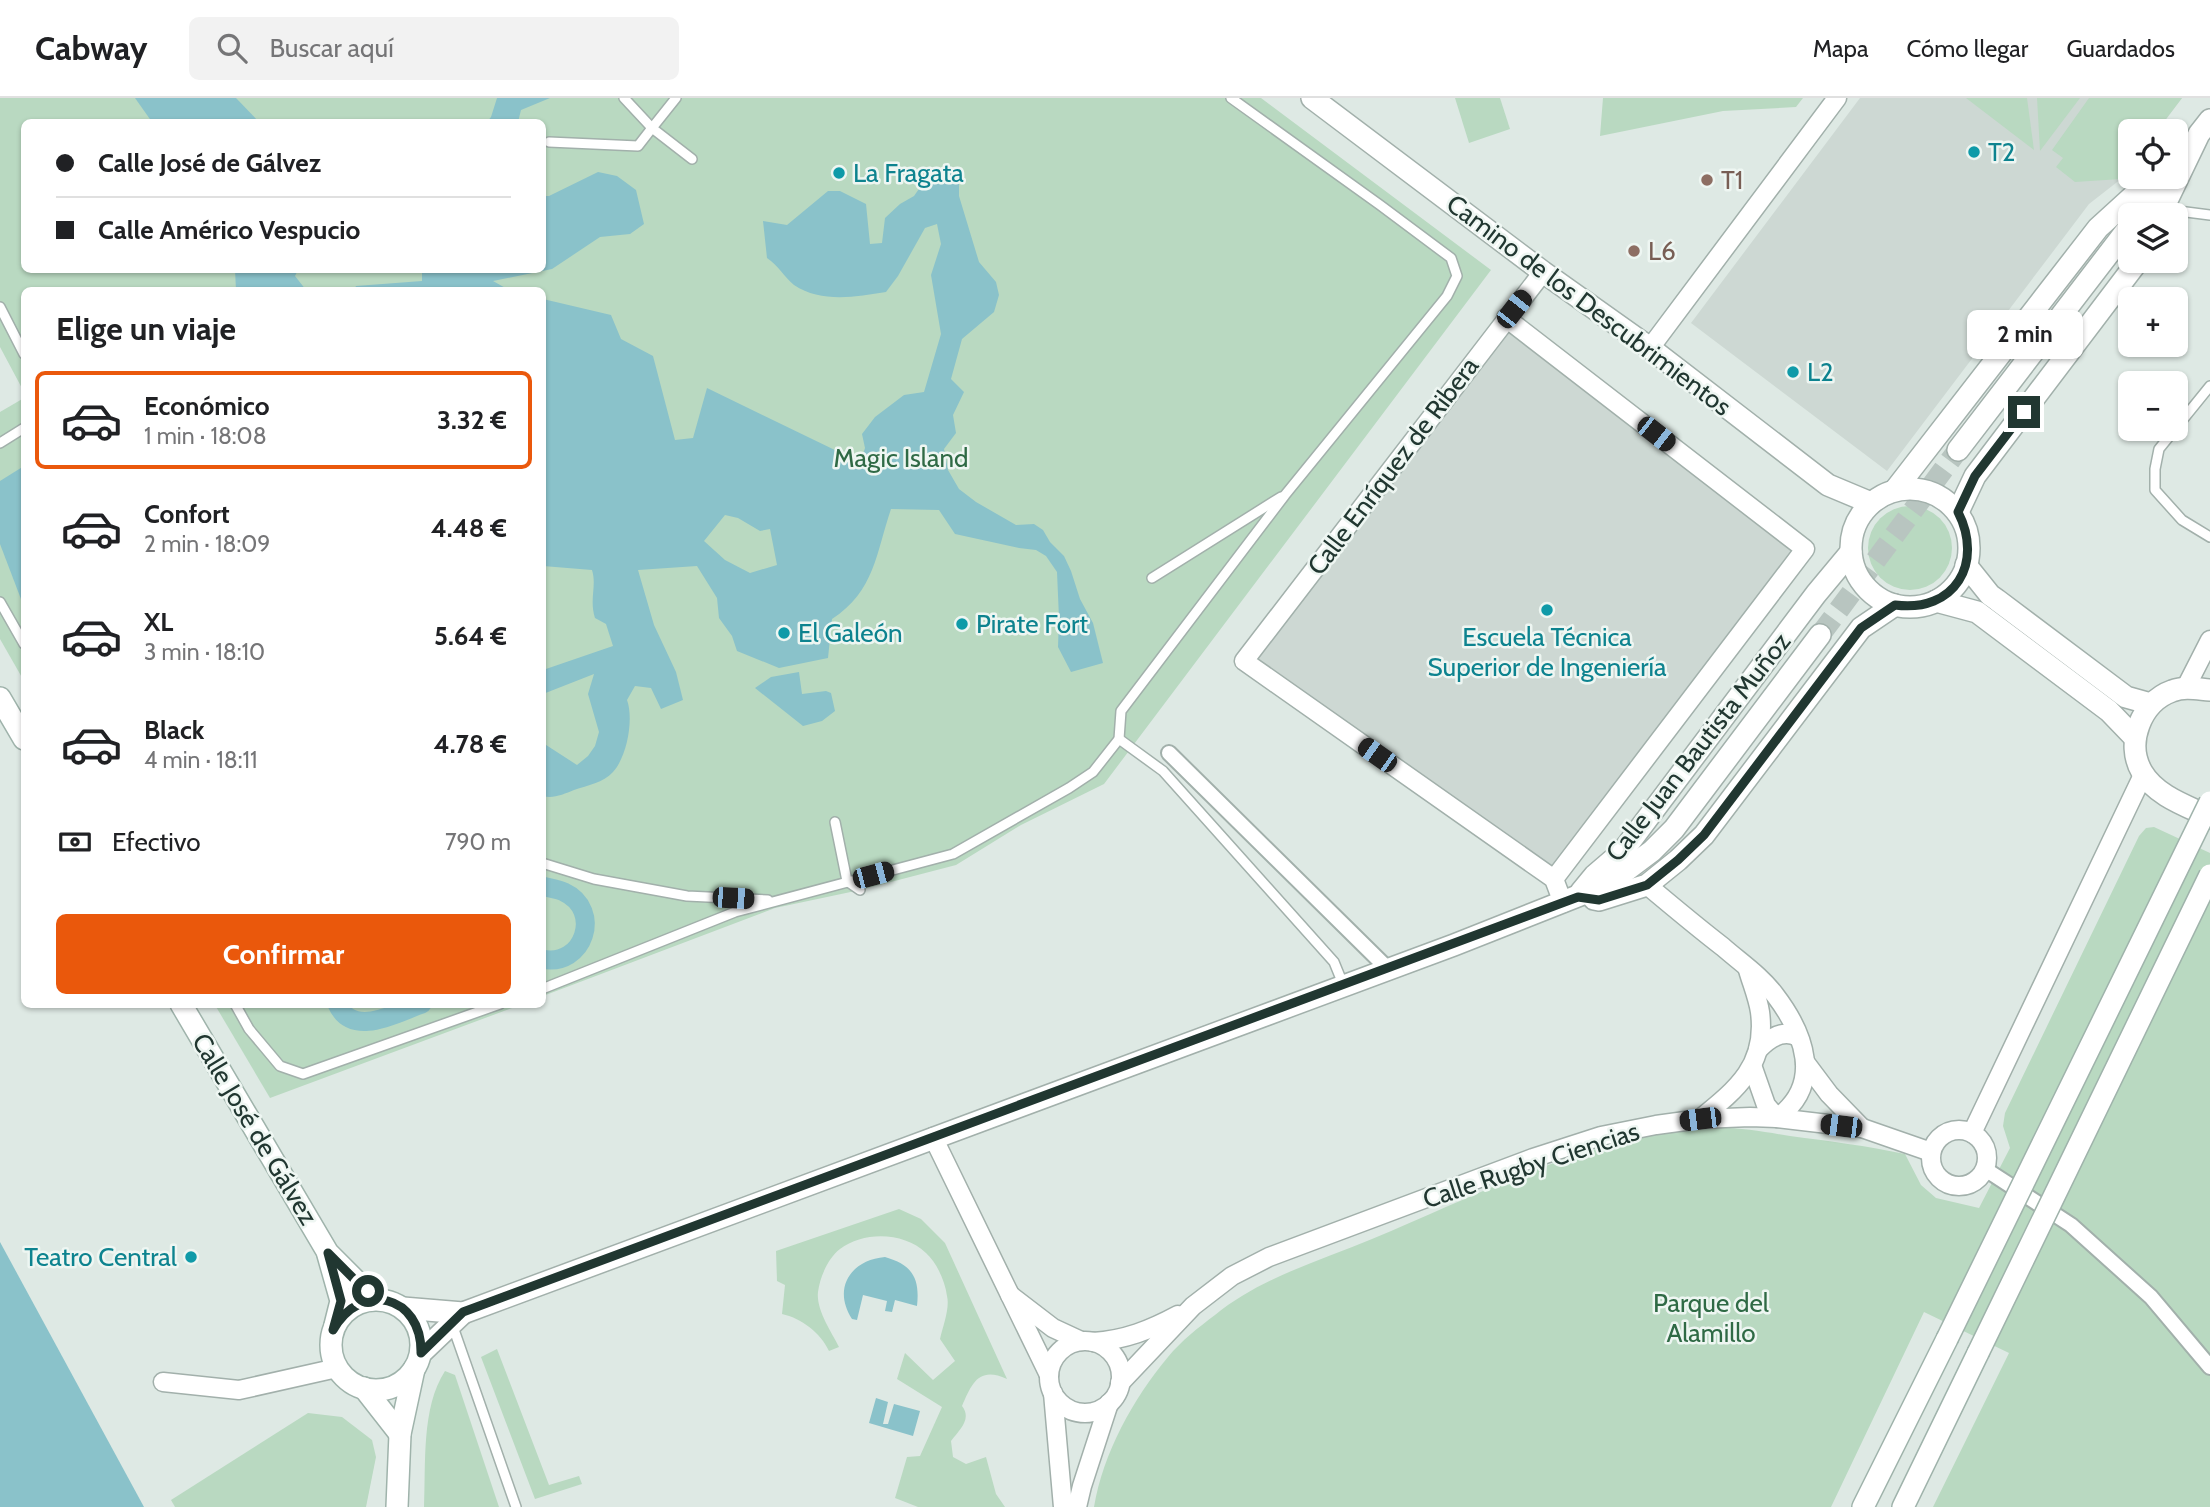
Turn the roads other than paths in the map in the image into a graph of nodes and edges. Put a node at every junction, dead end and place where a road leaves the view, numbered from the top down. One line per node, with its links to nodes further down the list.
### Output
1 (624, 98): 7 (lane)
2 (676, 98): 7 (lane)
3 (1231, 98): 30 (lane)
4 (1312, 98): 19 (street, Camino de los Descubrimientos)
5 (1837, 98): 24 (street)
6 (2205, 127): 9 (street); 10 (street); 15 (street)
7 (652, 128): 8 (lane); 11 (lane)
8 (549, 142)
9 (2188, 144)
10 (2188, 149)
11 (692, 159)
12 (2141, 189): 29 (street)
13 (2158, 189): 14 (street)
14 (2147, 203)
15 (2167, 203)
16 (2188, 214): 17 (lane)
17 (2210, 215)
18 (2118, 242): 28 (street)
19 (1544, 272): 22 (street, Calle Enríquez de Ribera); 24 (street, Camino de los Descubrimientos)
20 (2129, 273): 32 (street)
21 (0, 307): 23 (lane)
22 (1506, 318): 57 (street); 57 (street, Calle Enríquez de Ribera)
23 (21, 348)
24 (1650, 348): 31 (street, Camino de los Descubrimientos)
25 (2210, 387): 33 (lane)
26 (21, 430): 27 (lane)
27 (0, 443)
28 (1958, 450)
29 (1895, 490): 31 (street); 32 (street)
30 (1285, 495): 36 (lane); 49 (lane)
31 (1871, 503): 34 (street)
32 (1958, 512): 35 (street)
33 (2210, 537)
34 (1851, 552): 39 (street); 62 (street, Calle Juan Bautista Muñoz)
35 (1966, 565): 37 (street); 46 (street)
36 (1152, 578)
37 (1936, 601): 39 (street); 48 (street)
38 (0, 602): 41 (lane)
39 (1895, 605): 59 (street, Calle Juan Bautista Muñoz)
40 (1819, 635): 62 (street)
41 (21, 639)
42 (2210, 640): 43 (street)
43 (2186, 687): 44 (street); 46 (street)
44 (2210, 690)
45 (0, 698): 47 (street)
46 (2151, 704): 48 (street)
47 (21, 734)
48 (2135, 738): 51 (street)
49 (1119, 739): 58 (lane); 65 (lane)
50 (1169, 754): 64 (street)
51 (2143, 775): 53 (street); 77 (street)
52 (2210, 802): 102 (street, bridge)
53 (2210, 817)
54 (835, 821): 58 (lane)
55 (546, 864): 61 (lane)
56 (2210, 875): 103 (street, bridge)
57 (1554, 878): 62 (street)
58 (847, 881): 60 (lane); 61 (lane)
59 (1647, 885): 62 (street); 63 (street)
60 (860, 890)
61 (779, 900): 66 (lane)
62 (1570, 900): 64 (street, Calle Juan Bautista Muñoz)
63 (1747, 967): 70 (street); 71 (street)
64 (1387, 968): 65 (street, Calle Juan Bautista Muñoz)
65 (1343, 984): 78 (street, Calle Juan Bautista Muñoz)
66 (546, 987)
67 (183, 1008): 81 (street, Calle José de Gálvez)
68 (237, 1008): 69 (lane)
69 (489, 1008)
70 (1798, 1037): 71 (street); 72 (street)
71 (1758, 1050): 73 (street)
72 (1805, 1062): 74 (street); 76 (street)
73 (1753, 1068): 74 (street); 75 (street)
74 (1777, 1118): 75 (street, Calle Rugby Ciencias); 76 (street, Calle Rugby Ciencias)
75 (1700, 1119): 84 (street, Calle Rugby Ciencias)
76 (1862, 1128): 79 (street, Calle Rugby Ciencias)
77 (1972, 1133): 79 (street); 80 (street)
78 (933, 1137): 82 (street); 86 (street, Calle Juan Bautista Muñoz)
79 (1931, 1152): 80 (street)
80 (1985, 1169): 90 (street)
81 (328, 1253): 83 (street, Calle José de Gálvez); 87 (street, Calle José de Gálvez)
82 (1007, 1293): 88 (street); 94 (street)
83 (380, 1299): 85 (street); 87 (street)
84 (1193, 1306): 88 (street); 93 (street)
85 (403, 1308): 86 (street, Calle Juan Bautista Muñoz); 89 (street)
86 (457, 1318): 89 (street, Calle Juan Bautista Muñoz); 99 (lane)
87 (333, 1330): 91 (street)
88 (1087, 1341): 93 (street); 94 (street)
89 (418, 1361): 95 (street); 97 (street)
90 (2210, 1367)
91 (337, 1368): 92 (street); 95 (street)
92 (163, 1382)
93 (1120, 1383): 96 (street)
94 (1051, 1384): 96 (street); 100 (street)
95 (365, 1388): 97 (street)
96 (1109, 1403): 101 (street)
97 (400, 1434): 98 (street)
98 (397, 1507)
99 (516, 1507)
100 (1063, 1507)
101 (1077, 1507)
102 (1863, 1507)
103 (1903, 1507)

